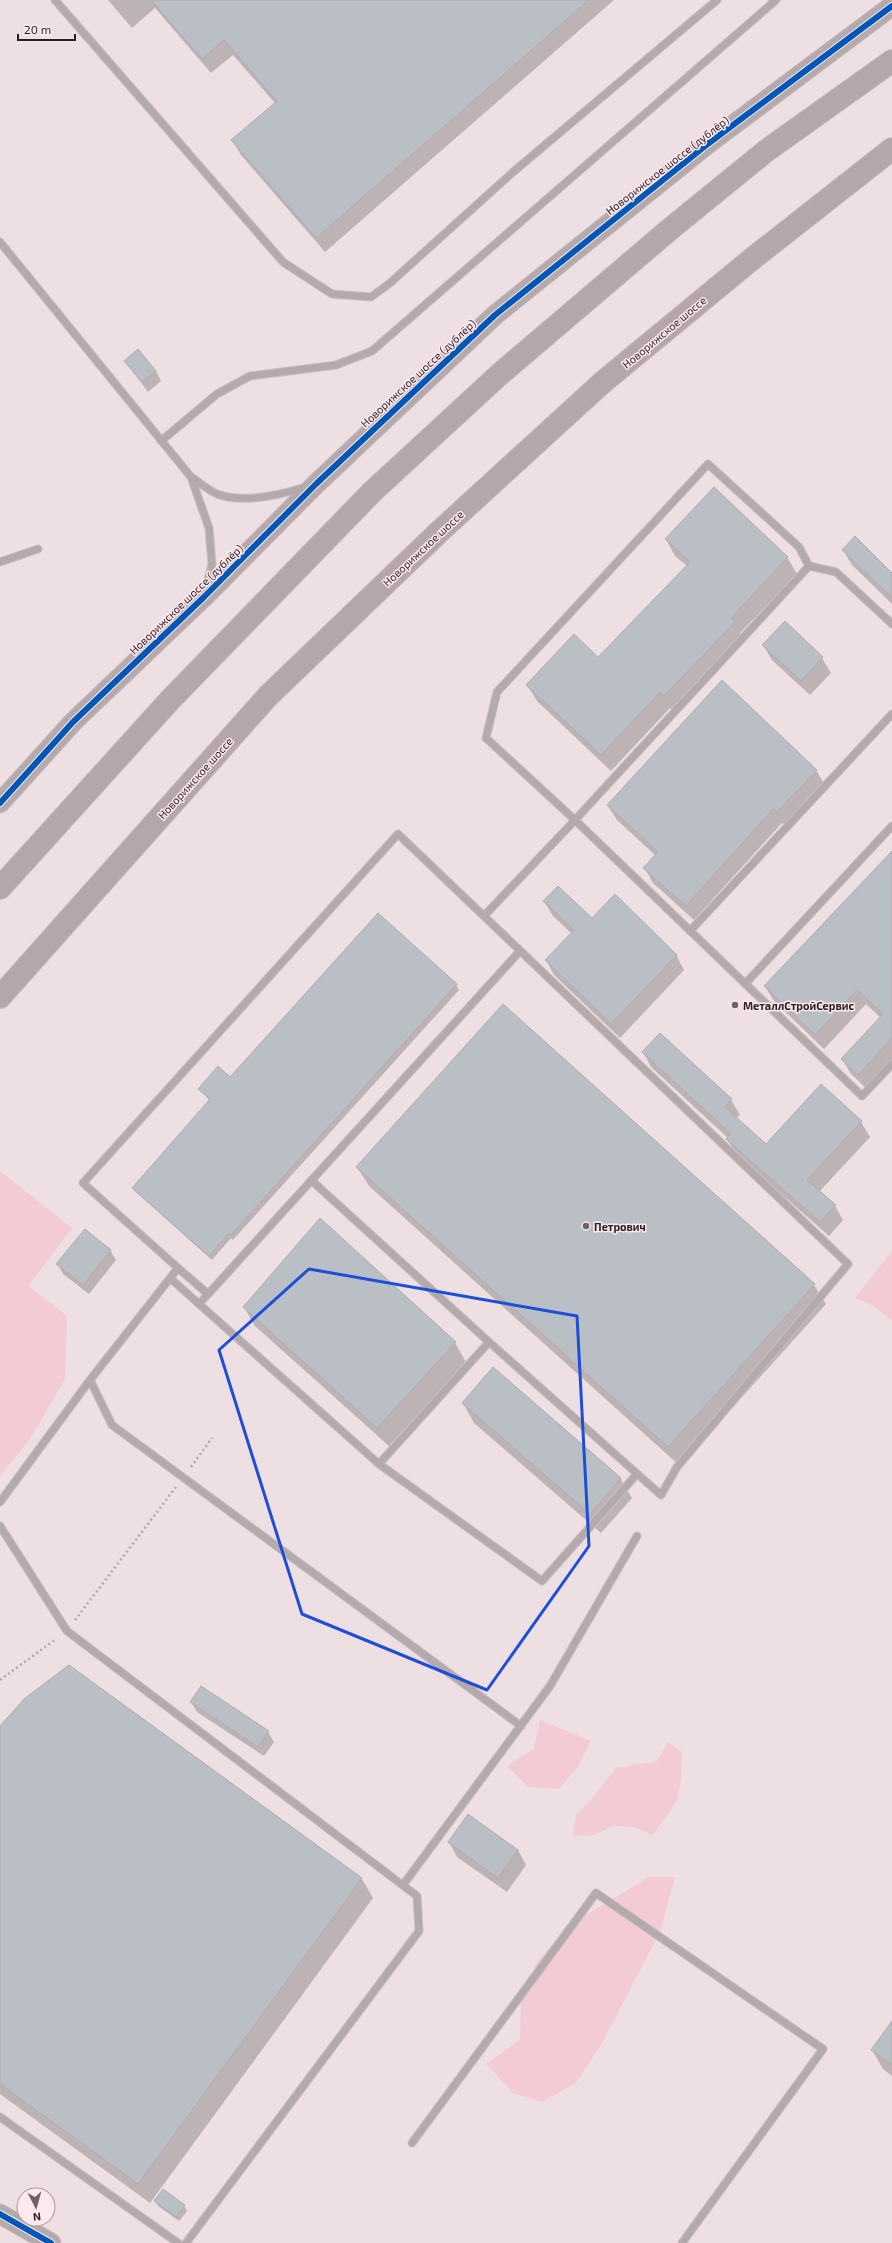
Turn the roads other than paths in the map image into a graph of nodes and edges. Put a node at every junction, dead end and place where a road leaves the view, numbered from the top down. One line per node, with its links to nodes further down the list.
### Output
1 (55, 0): 2 (lane)
2 (717, 0)
3 (776, 0): 8 (lane)
4 (892, 6): 10 (street, Новорижское шоссе (дублёр))
5 (892, 61): 20 (highway)
6 (892, 149): 25 (highway, Новорижское шоссе)
7 (0, 242): 8 (lane)
8 (161, 441): 9 (lane)
9 (190, 477): 10 (lane); 14 (lane)
10 (316, 484): 14 (street, Новорижское шоссе (дублёр))
11 (38, 549): 12 (lane)
12 (0, 562)
13 (809, 566): 15 (lane); 18 (lane); 18 (lane)
14 (204, 597): 17 (street, Новорижское шоссе (дублёр))
15 (892, 624)
16 (892, 714): 22 (lane)
17 (0, 803)
18 (575, 820): 21 (lane); 22 (lane)
19 (892, 826): 24 (lane)
20 (0, 888)
21 (484, 916): 23 (lane); 28 (lane)
22 (690, 931): 24 (lane)
23 (520, 951): 27 (lane); 35 (lane)
24 (745, 984): 26 (lane)
25 (0, 996)
26 (892, 1064)
27 (311, 1180): 30 (lane); 32 (lane)
28 (178, 1268): 29 (lane); 30 (lane)
29 (170, 1278): 31 (lane); 33 (lane)
30 (208, 1294): 31 (lane)
31 (199, 1304): 34 (lane)
32 (489, 1342): 34 (lane); 35 (lane)
33 (90, 1380): 36 (lane); 39 (lane)
34 (379, 1464): 35 (lane)
35 (637, 1474)
36 (0, 1502)
37 (0, 1526): 40 (lane)
38 (637, 1536): 39 (lane)
39 (521, 1726): 40 (lane)
40 (403, 1885): 46 (lane)
41 (0, 2117): 45 (lane)
42 (412, 2143): 47 (lane)
43 (0, 2214): 44 (street)
44 (51, 2243)
45 (178, 2243)
46 (186, 2243)
47 (682, 2243)

